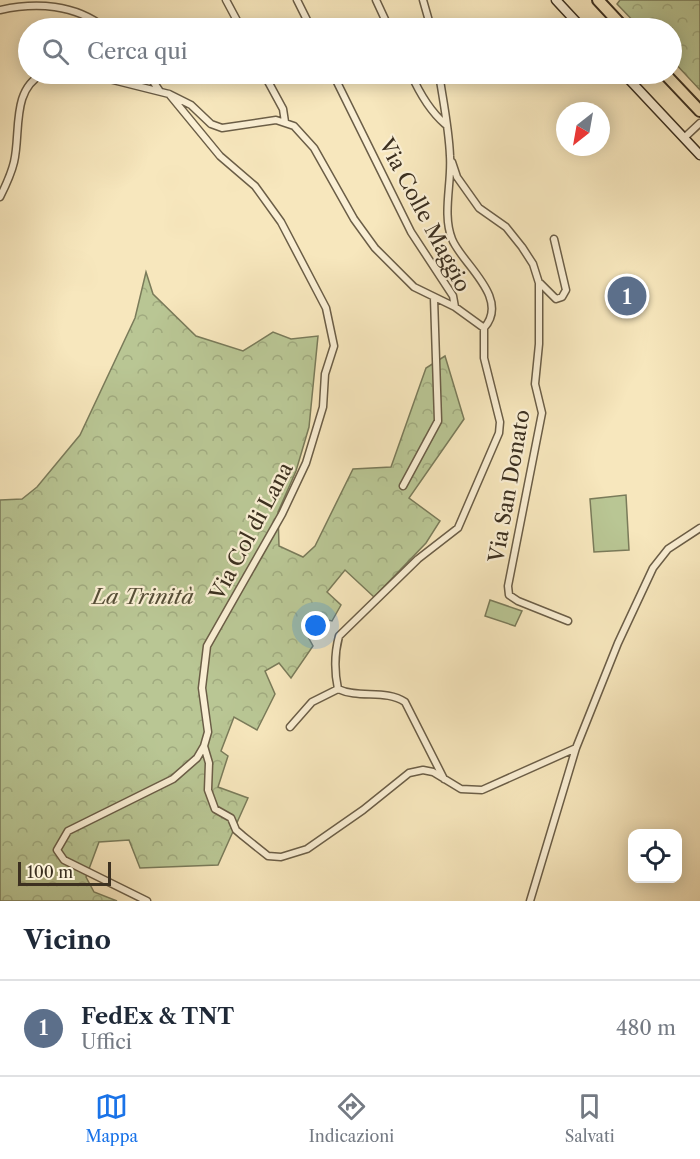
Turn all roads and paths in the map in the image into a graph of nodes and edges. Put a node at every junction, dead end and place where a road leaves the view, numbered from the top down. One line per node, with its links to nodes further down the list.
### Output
1 (226, 0): 10 (street)
2 (297, 0): 11 (street)
3 (376, 0): 12 (street)
4 (423, 0): 13 (street)
5 (556, 0): 14 (main road)
6 (598, 0): 15 (highway)
7 (607, 0): 16 (highway)
8 (0, 10): 9 (street)
9 (90, 18)
10 (236, 18)
11 (306, 18)
12 (384, 18)
13 (428, 18)
14 (573, 18)
15 (615, 18)
16 (624, 18)
17 (682, 81): 29 (highway)
18 (30, 84): 37 (street)
19 (133, 84): 27 (street)
20 (155, 84): 27 (street)
21 (270, 84): 31 (street)
22 (338, 84): 41 (street, Via Colle Maggio)
23 (417, 84): 33 (street)
24 (440, 84): 33 (street)
25 (633, 84): 34 (main road)
26 (674, 84): 30 (highway)
27 (159, 90): 28 (street)
28 (169, 94): 31 (street); 48 (street, Via Col di Lana)
29 (700, 100)
30 (700, 111)
31 (285, 122): 40 (street)
32 (700, 123): 34 (street)
33 (446, 124): 36 (street)
34 (684, 138): 35 (main road)
35 (700, 155)
36 (451, 160): 39 (street, Via San Donato); 42 (street)
37 (0, 196)
38 (554, 239): 39 (street)
39 (539, 283): 45 (street, Via San Donato)
40 (434, 298): 41 (street); 43 (street)
41 (455, 307): 42 (street)
42 (484, 327): 46 (street)
43 (403, 486)
44 (700, 528): 49 (street)
45 (568, 621)
46 (338, 689): 47 (street); 50 (street)
47 (290, 727)
48 (204, 746): 50 (street, Via Col di Lana); 51 (street)
49 (576, 748): 50 (street); 52 (street)
50 (444, 779)
51 (147, 901)
52 (530, 901)

